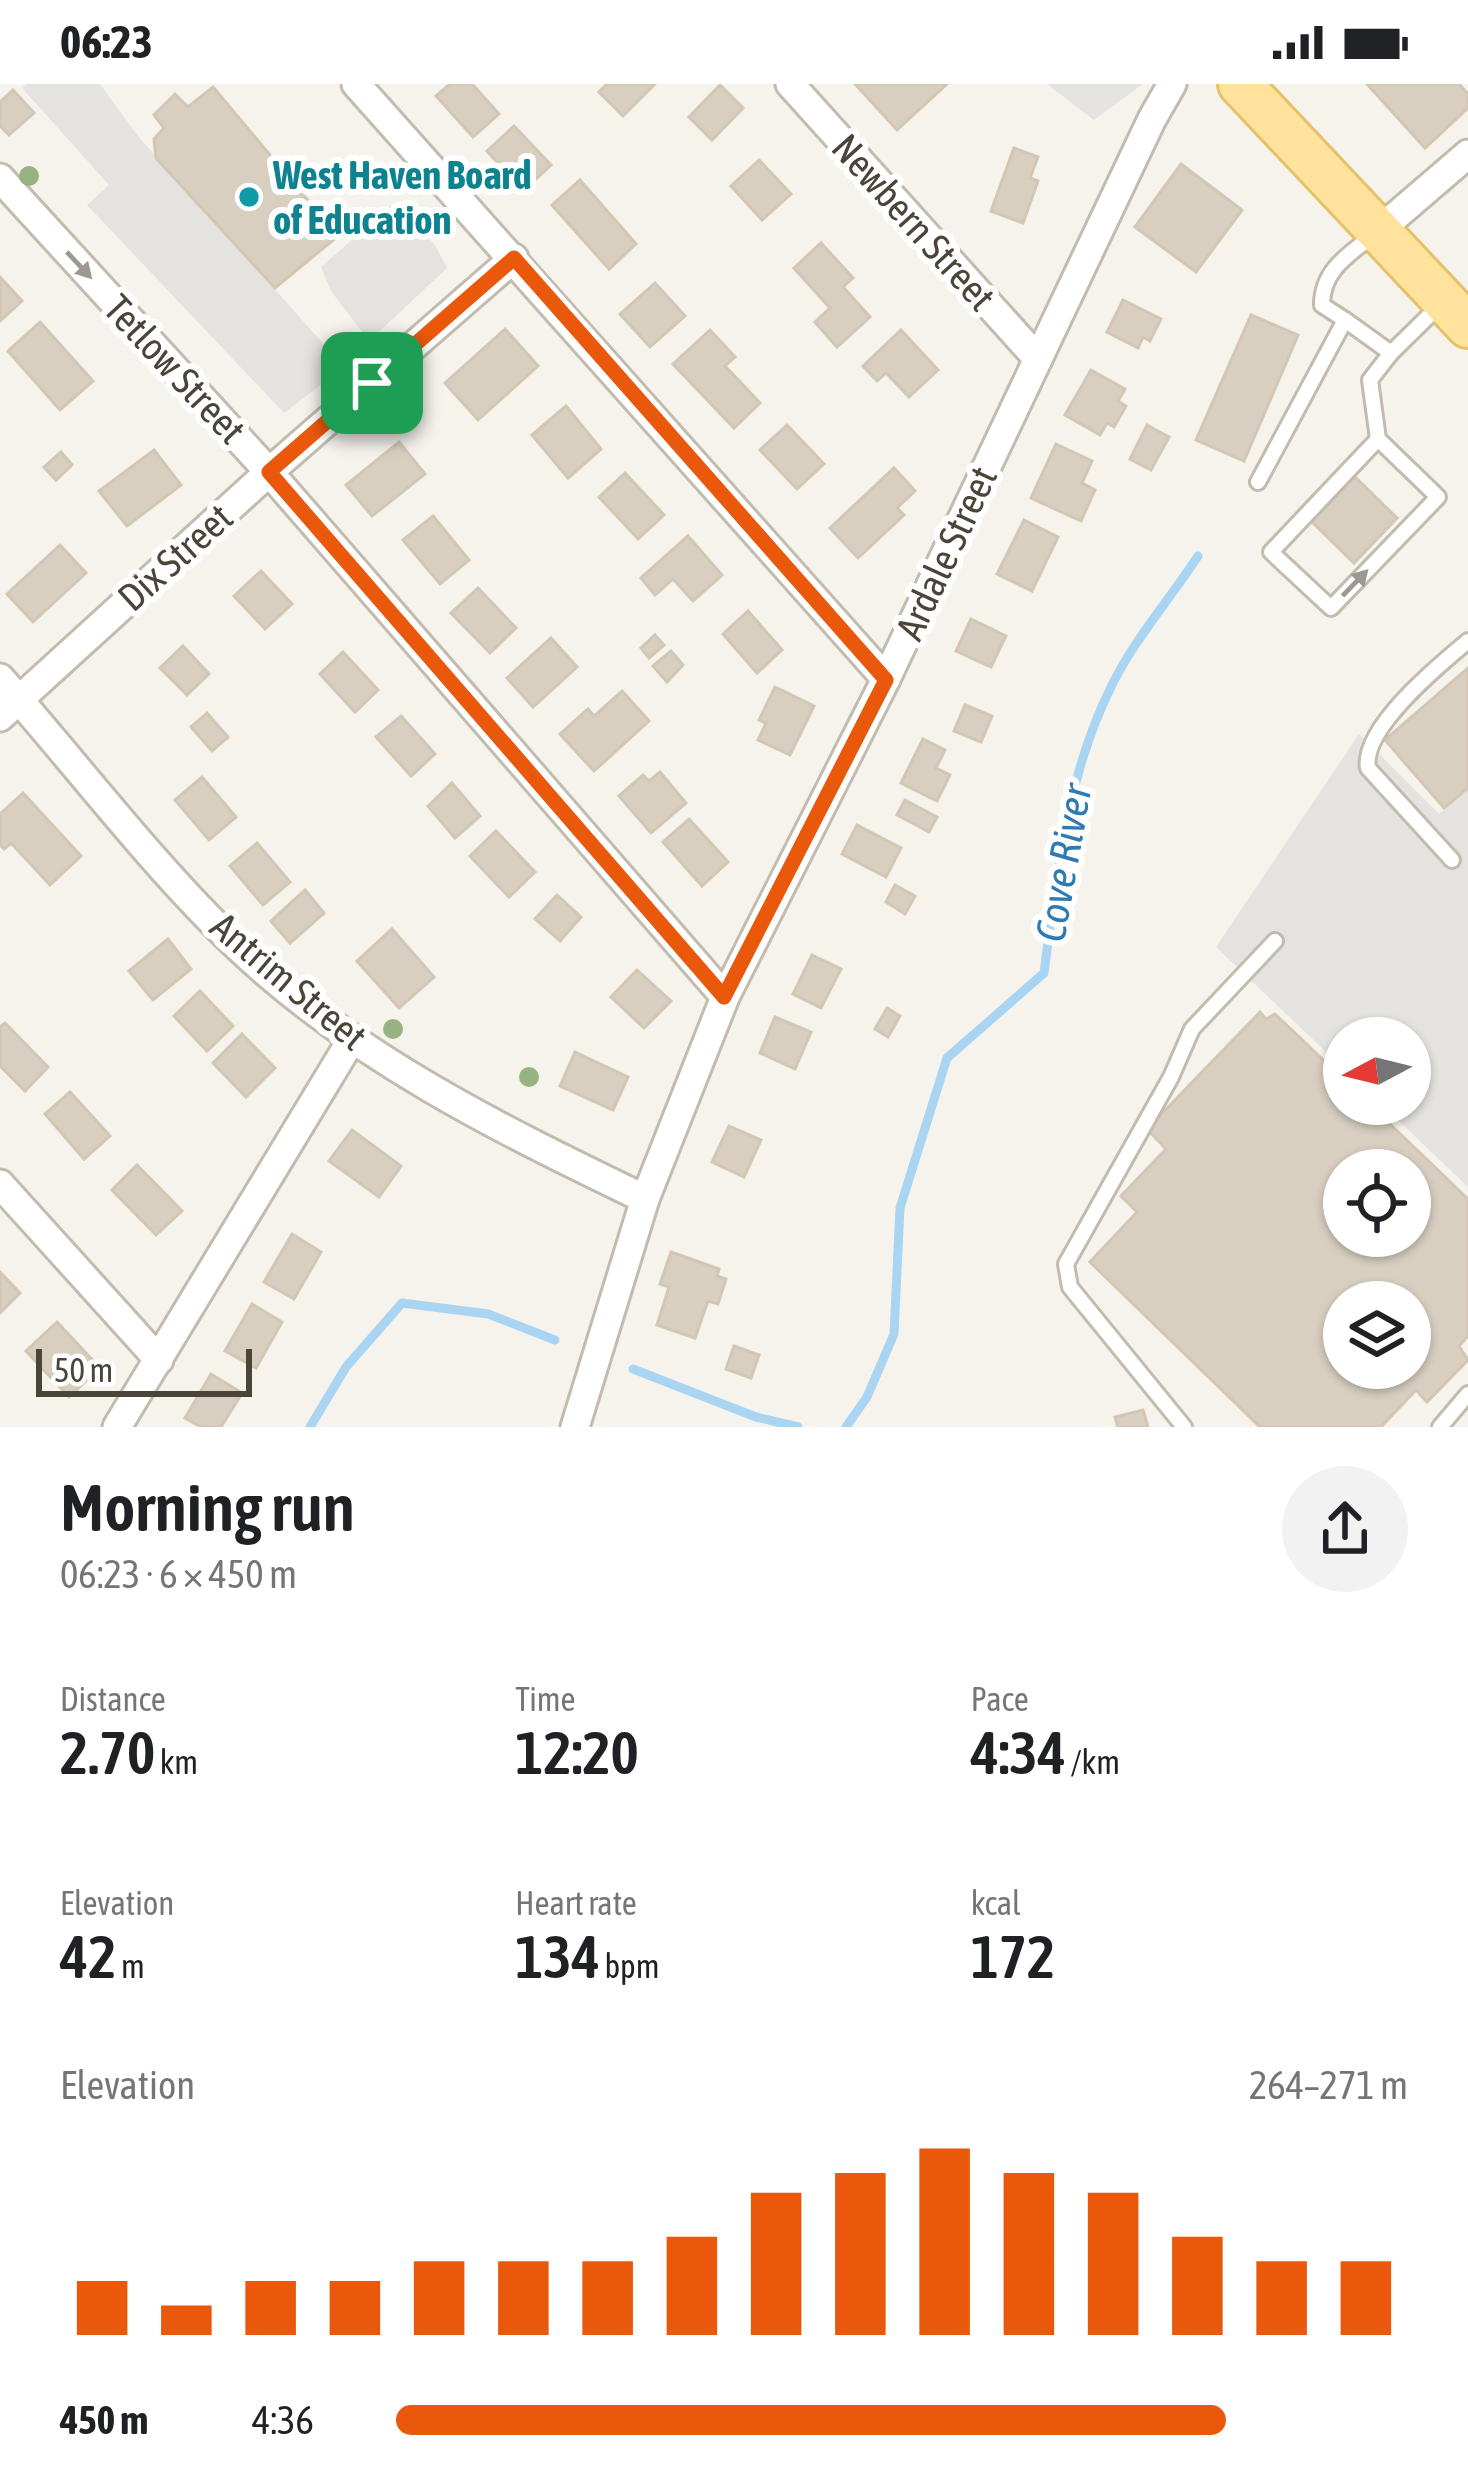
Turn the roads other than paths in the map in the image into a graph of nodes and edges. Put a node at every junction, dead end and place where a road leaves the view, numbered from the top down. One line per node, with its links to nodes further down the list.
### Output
1 (356, 84): 8 (street)
2 (790, 84): 13 (street, Newbern Street)
3 (1172, 84): 13 (street, Ardale Street)
4 (1240, 84): 7 (main road)
5 (1468, 154): 7 (street)
6 (0, 178): 16 (street, Tetlow Street, one-way to 16)
7 (1376, 232): 9 (main road); 10 (lane)
8 (514, 258): 14 (street, Dix Street); 19 (street)
9 (1456, 314): 11 (lane)
10 (1346, 320): 11 (lane); 17 (lane)
11 (1391, 352): 15 (lane)
12 (349, 356): 14 (lane)
13 (1038, 359): 19 (street, Ardale Street)
14 (372, 383): 16 (street, Dix Street)
15 (1378, 439): 15 (lane, one-way to 15)
16 (269, 472): 20 (street, Dix Street); 23 (street, Tetlow Street)
17 (1258, 482)
18 (1468, 641): 21 (lane)
19 (886, 680): 23 (street, Ardale Street)
20 (6, 698): 24 (street, Antrim Street)
21 (1452, 860)
22 (1275, 941): 31 (lane)
23 (724, 997): 26 (street, Ardale Street)
24 (352, 1039): 26 (street, Antrim Street); 27 (street)
25 (0, 1184): 27 (street)
26 (645, 1199): 30 (street, Ardale Street)
27 (159, 1360): 29 (street)
28 (1468, 1394): 32 (lane)
29 (117, 1427)
30 (574, 1427)
31 (1184, 1427)
32 (1439, 1427)

